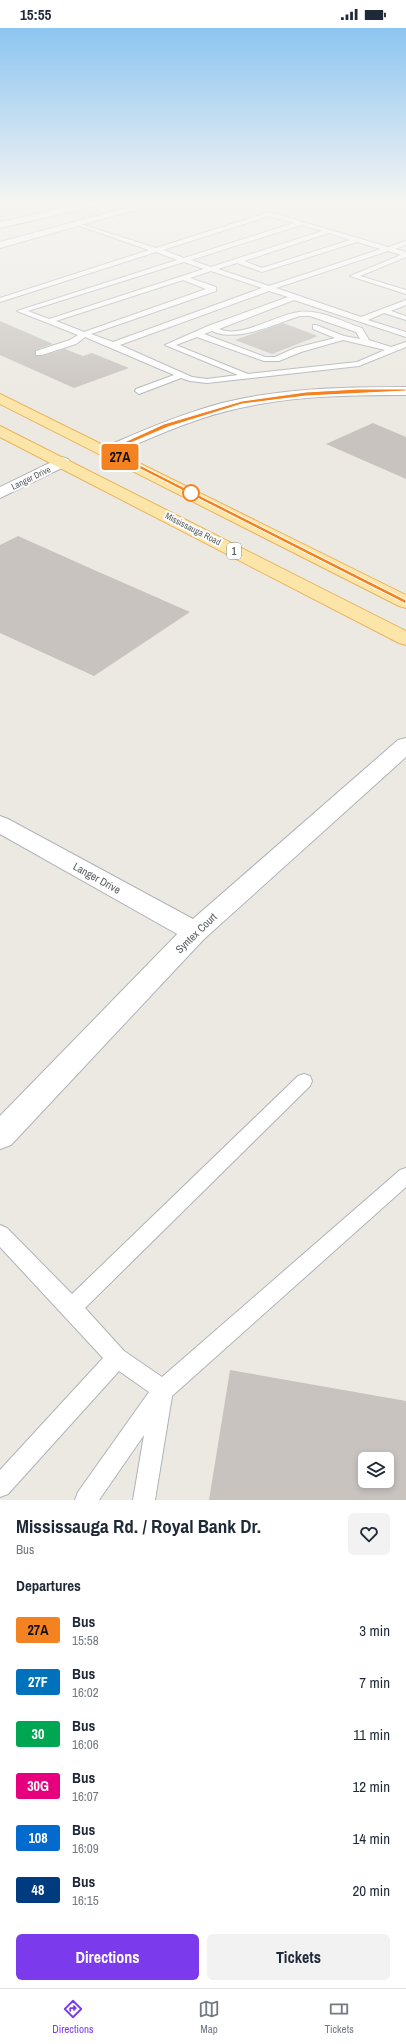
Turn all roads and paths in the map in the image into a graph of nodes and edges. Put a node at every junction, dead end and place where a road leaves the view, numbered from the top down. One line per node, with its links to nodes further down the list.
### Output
1 (91, 271): 11 (lane)
2 (143, 271): 13 (lane)
3 (204, 271): 7 (lane)
4 (214, 271): 8 (lane)
5 (322, 271): 8 (lane)
6 (366, 271): 9 (lane)
7 (183, 278): 17 (lane); 20 (lane)
8 (267, 289): 10 (lane); 26 (lane)
9 (406, 292)
10 (292, 298): 16 (lane); 19 (lane)
11 (0, 300)
12 (406, 302): 14 (lane)
13 (10, 307): 17 (lane)
14 (384, 311): 15 (lane); 16 (lane)
15 (406, 318)
16 (361, 320): 22 (lane)
17 (49, 321): 20 (lane)
18 (316, 327): 23 (lane)
19 (211, 328): 21 (lane); 24 (lane)
20 (84, 334): 26 (lane); 28 (lane)
21 (196, 334): 23 (lane); 31 (lane)
22 (406, 335)
23 (342, 338): 24 (lane); 29 (lane)
24 (366, 342): 27 (lane)
25 (406, 344): 27 (lane)
26 (113, 345): 30 (lane)
27 (392, 350): 29 (lane)
28 (39, 353)
29 (270, 373): 31 (lane)
30 (181, 375): 31 (lane); 32 (lane)
31 (247, 375)
32 (139, 391)
33 (406, 391): 36 (street)
34 (0, 398): 36 (main road)
35 (0, 431): 37 (main road, Mississauga Road / 1)
36 (108, 451): 39 (main road)
37 (62, 462): 38 (street, Langer Drive); 40 (main road, Mississauga Road / 1)
38 (0, 493)
39 (406, 602)
40 (406, 639)
41 (406, 745): 43 (street, Syntex Court)
42 (0, 824): 43 (street, Langer Drive)
43 (195, 932): 45 (street, Syntex Court)
44 (304, 1081): 48 (lane)
45 (0, 1136)
46 (406, 1176): 50 (lane)
47 (0, 1234): 48 (lane)
48 (72, 1308): 49 (lane)
49 (117, 1358): 50 (lane); 51 (lane)
50 (163, 1390): 52 (lane); 53 (lane)
51 (0, 1486)
52 (86, 1500)
53 (144, 1500)

